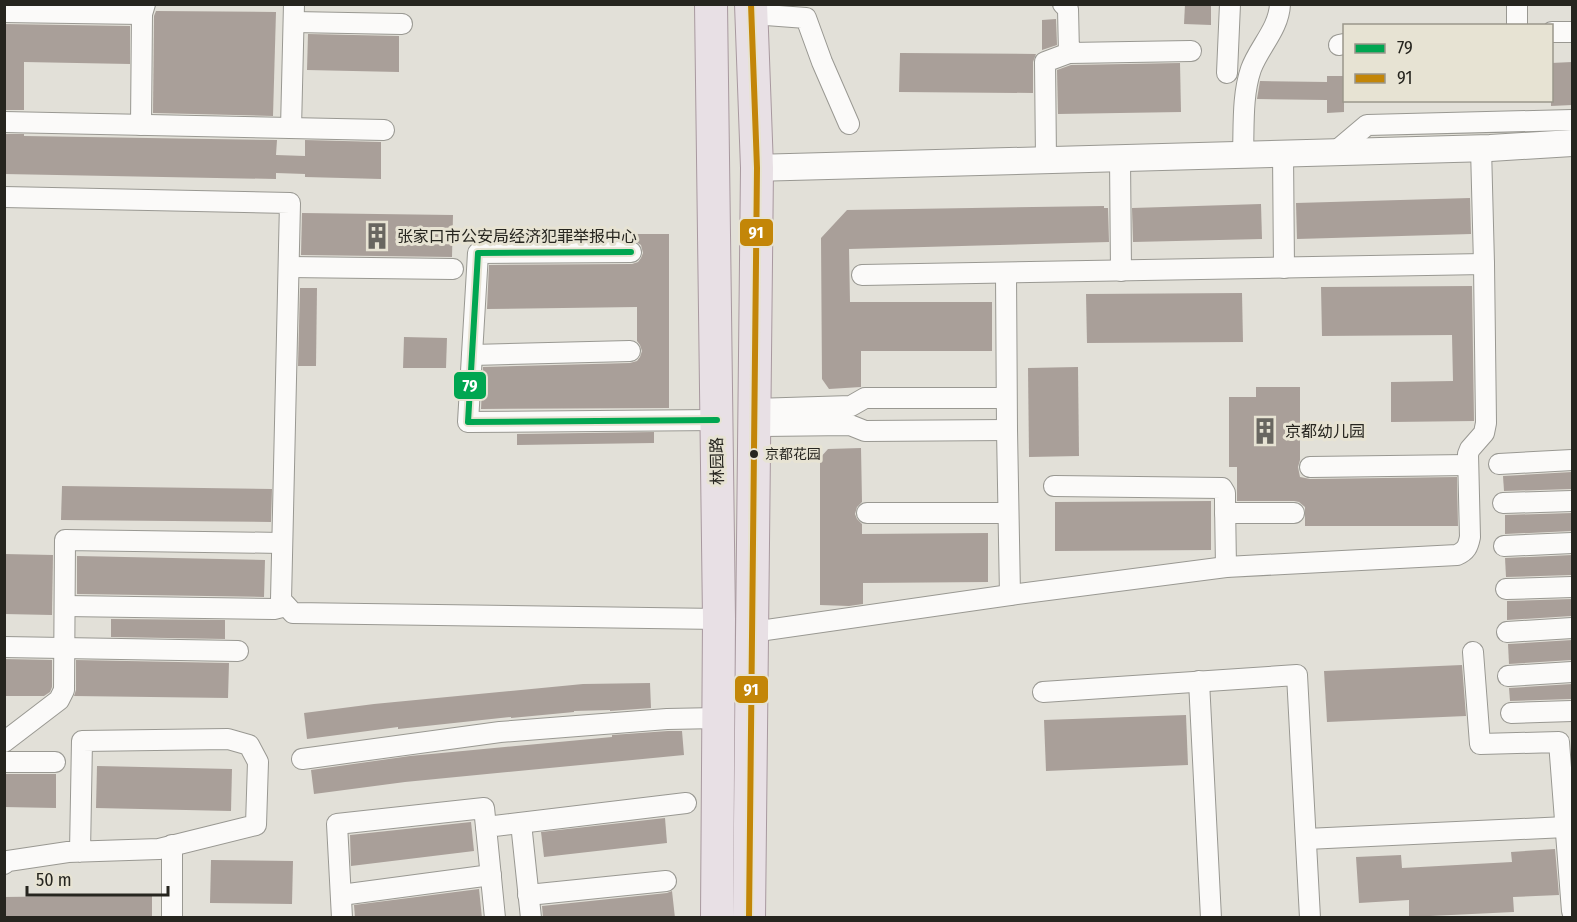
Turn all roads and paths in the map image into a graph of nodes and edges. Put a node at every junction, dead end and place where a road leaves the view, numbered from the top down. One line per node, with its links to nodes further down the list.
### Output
1 (711, 4): 44 (main road, 林园路)
2 (1063, 4): 15 (street)
3 (1230, 4): 16 (street)
4 (1280, 4): 27 (street)
5 (1517, 4): 11 (street)
6 (144, 9): 8 (street); 20 (street)
7 (751, 9): 19 (street); 30 (main road)
8 (4, 12)
9 (294, 13): 10 (street); 21 (street)
10 (402, 24)
11 (1517, 24)
12 (1553, 32): 13 (street)
13 (1572, 32)
14 (1191, 51): 15 (street)
15 (1069, 53): 29 (street)
16 (1227, 73)
17 (1572, 120): 25 (street)
18 (4, 122): 20 (street)
19 (849, 124)
20 (141, 125): 21 (street)
21 (291, 128): 22 (street)
22 (384, 130)
23 (1572, 143): 24 (street)
24 (1481, 148): 25 (street); 33 (street)
25 (1335, 152): 26 (street)
26 (1282, 153): 27 (street); 35 (street)
27 (1243, 154): 28 (street)
28 (1120, 158): 29 (street); 37 (street)
29 (1046, 160): 30 (street)
30 (757, 168): 43 (main road)
31 (4, 197): 34 (street)
32 (631, 252): 41 (street)
33 (1484, 264): 35 (street); 48 (street)
34 (289, 267): 36 (street); 57 (street)
35 (1284, 268): 37 (street)
36 (453, 269)
37 (1121, 271): 38 (street)
38 (1006, 273): 39 (street); 42 (street)
39 (862, 275)
40 (630, 351): 41 (street)
41 (472, 355): 44 (street)
42 (1006, 398): 43 (street); 45 (street)
43 (754, 417): 45 (street); 68 (main road)
44 (717, 420): 66 (main road, 林园路)
45 (1006, 430): 54 (street)
46 (1572, 460): 47 (street)
47 (1499, 464)
48 (1468, 465): 49 (street); 60 (street)
49 (1310, 467)
50 (1054, 486): 55 (street)
51 (1572, 501): 52 (street)
52 (1503, 503)
53 (867, 513): 54 (street)
54 (1008, 513): 63 (street)
55 (1226, 513): 56 (street); 60 (street)
56 (1294, 513)
57 (282, 543): 64 (street); 65 (street)
58 (1572, 543): 59 (street)
59 (1504, 546)
60 (1226, 567): 63 (street)
61 (1572, 587): 62 (street)
62 (1506, 589)
63 (1010, 595): 68 (street)
64 (65, 606): 65 (street); 71 (street)
65 (286, 606): 66 (street)
66 (719, 619): 80 (main road, 林园路)
67 (1572, 628): 69 (street)
68 (752, 632): 103 (main road)
69 (1507, 632)
70 (4, 646): 71 (street)
71 (64, 647): 72 (street); 81 (street)
72 (238, 651)
73 (1473, 652): 88 (street)
74 (1572, 672): 75 (street)
75 (1508, 676)
76 (1199, 681): 77 (street); 89 (street); 104 (street)
77 (1044, 692)
78 (1572, 711): 79 (street)
79 (1510, 713)
80 (718, 717): 82 (street); 102 (main road, 林园路)
81 (4, 742)
82 (302, 759)
83 (4, 762): 84 (street)
84 (55, 762)
85 (686, 803): 86 (street)
86 (520, 823): 87 (street); 96 (street)
87 (486, 827): 93 (street); 95 (street)
88 (1566, 827): 89 (street); 97 (street)
89 (1306, 839): 105 (street)
90 (172, 846): 91 (street); 91 (street); 98 (street)
91 (80, 852): 92 (street)
92 (4, 864)
93 (491, 875): 95 (street); 100 (street)
94 (666, 881): 96 (street)
95 (341, 895): 99 (street)
96 (528, 895): 101 (street)
97 (1572, 911)
98 (172, 918)
99 (342, 918)
100 (495, 918)
101 (531, 918)
102 (717, 918)
103 (748, 918)
104 (1211, 918)
105 (1310, 918)

